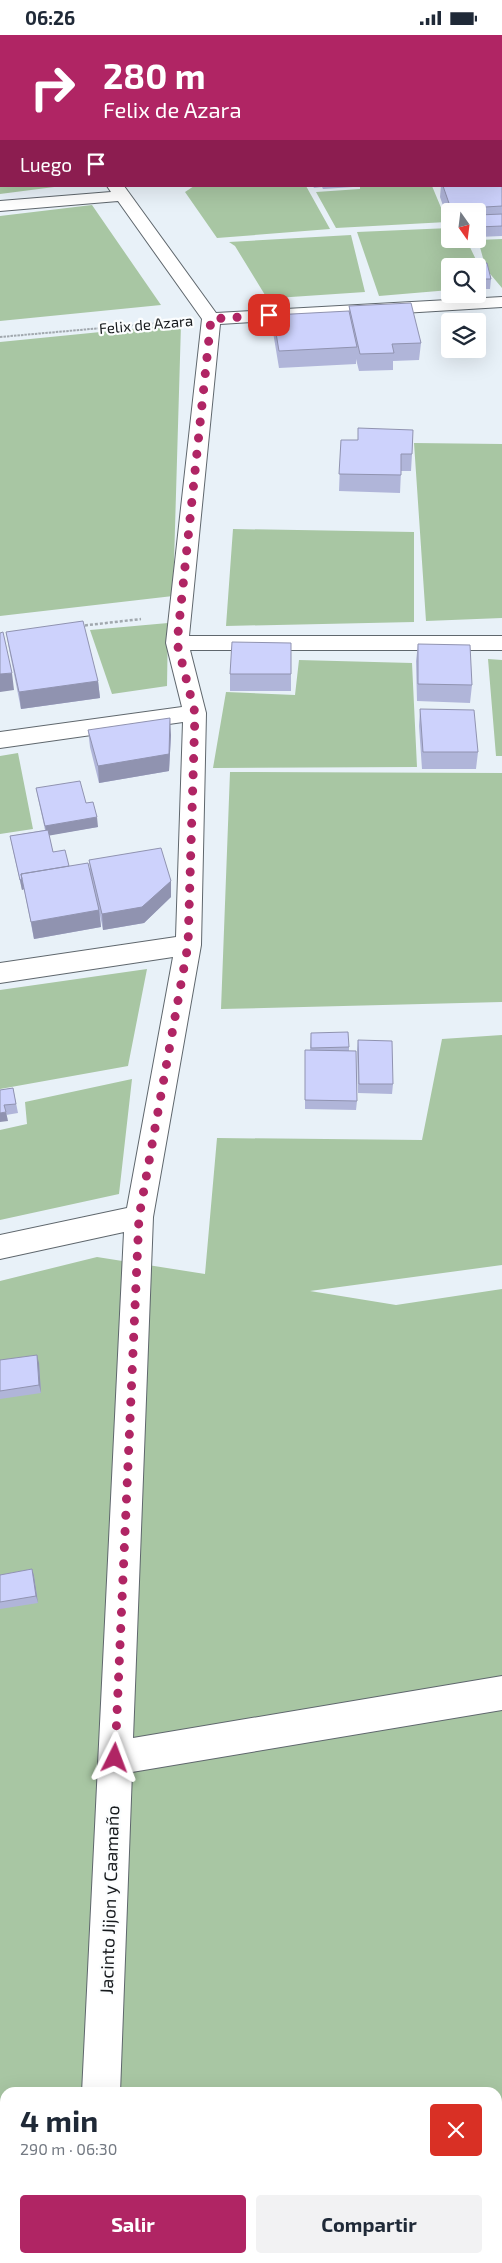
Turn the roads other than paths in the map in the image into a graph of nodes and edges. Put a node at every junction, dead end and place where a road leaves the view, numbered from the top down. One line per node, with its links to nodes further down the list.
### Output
1 (119, 191): 2 (street); 4 (street)
2 (0, 206)
3 (502, 302): 4 (street, Felix de Azara)
4 (211, 319): 5 (street, Jacinto Jijon y Caamaño)
5 (178, 629): 6 (street); 7 (street, Jacinto Jijon y Caamaño)
6 (502, 643)
7 (195, 713): 8 (street); 9 (street, Jacinto Jijon y Caamaño)
8 (0, 739)
9 (188, 945): 10 (street); 11 (street, Jacinto Jijon y Caamaño)
10 (0, 973)
11 (139, 1217): 12 (street); 14 (street, Jacinto Jijon y Caamaño)
12 (0, 1247)
13 (502, 1693): 14 (street)
14 (115, 1758): 15 (street, Jacinto Jijon y Caamaño)
15 (101, 2087)

